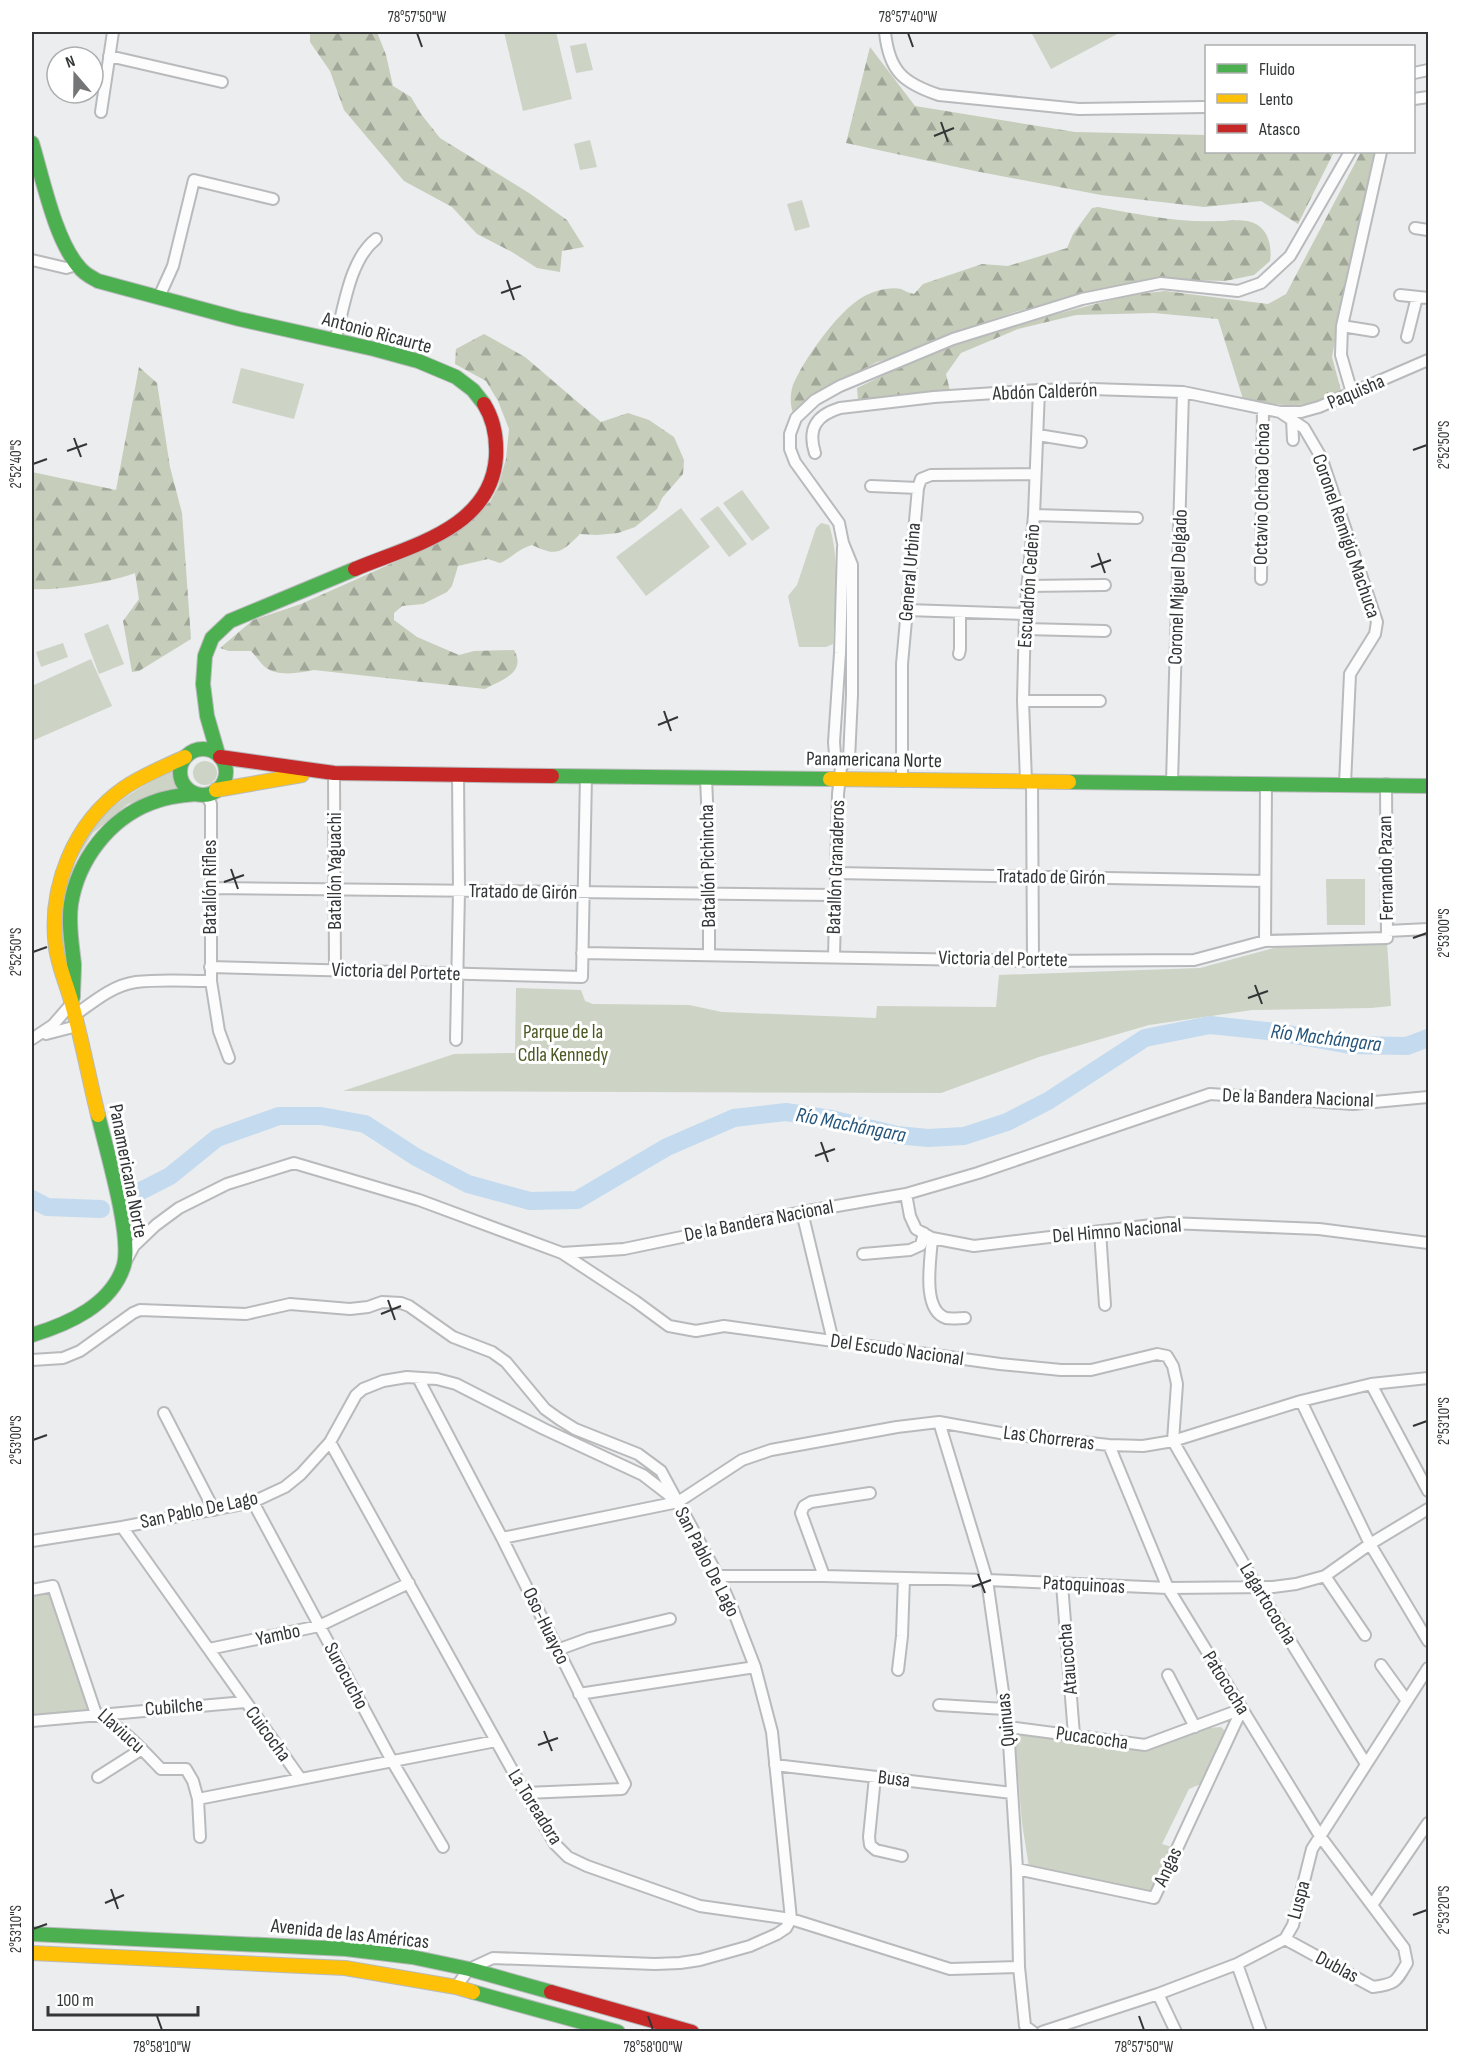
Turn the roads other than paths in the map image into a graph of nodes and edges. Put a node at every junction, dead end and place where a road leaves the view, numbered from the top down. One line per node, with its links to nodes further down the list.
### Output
1 (113, 32): 3 (street)
2 (885, 32): 5 (street)
3 (109, 56): 4 (street); 6 (street)
4 (222, 82)
5 (1205, 107)
6 (101, 112)
7 (32, 143): 15 (main road)
8 (1349, 153): 40 (street)
9 (1381, 153): 19 (street)
10 (273, 199): 17 (street)
11 (1414, 228): 12 (street)
12 (1428, 230)
13 (376, 238): 22 (street)
14 (32, 260): 15 (street)
15 (76, 266): 17 (main road, Antonio Ricaurte)
16 (1400, 295): 18 (street)
17 (159, 297): 22 (main road, Antonio Ricaurte)
18 (1423, 298): 21 (street)
19 (1342, 326): 20 (street); 26 (street)
20 (1373, 331)
21 (1407, 336)
22 (335, 341): 52 (main road, Antonio Ricaurte)
23 (1428, 360): 26 (street, Paquisha)
24 (1039, 390): 25 (street, Abdón Calderón); 31 (street, Escuadrón Cedeño); 34 (street, Abdón Calderón)
25 (1183, 392): 27 (street, Abdón Calderón); 62 (street, Coronel Miguel Delgado)
26 (1352, 393): 28 (street, Paquisha)
27 (1263, 409): 28 (street, Abdón Calderón); 41 (street, Octavio Ochoa Ochoa)
28 (1280, 412): 29 (street, Abdón Calderón)
29 (1292, 419): 30 (street, Abdón Calderón); 32 (street)
30 (1304, 428): 64 (street, Coronel Remigio Machuca)
31 (1038, 435): 33 (street); 35 (street, Escuadrón Cedeño)
32 (1293, 440)
33 (1081, 442)
34 (815, 453)
35 (1035, 474): 37 (street); 38 (street, Escuadrón Cedeño)
36 (871, 486): 37 (street)
37 (918, 488): 44 (street, General Urbina)
38 (1034, 515): 39 (street); 43 (street, Escuadrón Cedeño)
39 (1137, 518)
40 (843, 543): 55 (street); 55 (street)
41 (1261, 579)
42 (1105, 585): 43 (street)
43 (1027, 586): 46 (street, Escuadrón Cedeño)
44 (908, 610): 45 (street); 60 (street, General Urbina)
45 (960, 612): 46 (street); 49 (street)
46 (1025, 615): 47 (street, Escuadrón Cedeño)
47 (1025, 629): 48 (street); 50 (street, Escuadrón Cedeño)
48 (1105, 631)
49 (959, 654)
50 (1023, 701): 51 (street); 61 (street, Escuadrón Cedeño)
51 (1100, 701)
52 (207, 721): 53 (main road, Antonio Ricaurte); 54 (main road, Antonio Ricaurte)
53 (187, 755): 54 (main road, Panamericana Norte); 67 (main road); 88 (main road, Panamericana Norte)
54 (219, 756): 56 (main road, Panamericana Norte); 67 (main road)
55 (840, 772): 59 (main road, Panamericana Norte); 60 (main road, Panamericana Norte); 68 (street, Batallón Granaderos)
56 (327, 773): 57 (main road, Panamericana Norte); 67 (main road, Panamericana Norte); 72 (street, Batallón Yaguachi)
57 (458, 774): 58 (main road, Panamericana Norte); 73 (street)
58 (586, 776): 59 (main road, Panamericana Norte); 74 (street)
59 (706, 778): 75 (street, Batallón Pichincha)
60 (902, 781): 61 (main road, Panamericana Norte)
61 (1029, 781): 62 (main road, Panamericana Norte); 69 (street, Escuadrón Cedeño)
62 (1172, 782): 63 (main road, Panamericana Norte)
63 (1266, 784): 64 (main road, Panamericana Norte); 70 (street)
64 (1345, 784): 65 (main road, Panamericana Norte)
65 (1386, 784): 66 (main road, Panamericana Norte); 78 (street, Fernando Pazan)
66 (1428, 786)
67 (206, 793): 71 (street, Batallón Rifles); 88 (main road, Panamericana Norte)
68 (836, 873): 69 (street, Tratado de Girón); 76 (street, Batallón Granaderos)
69 (1032, 876): 70 (street, Tratado de Girón); 83 (street, Escuadrón Cedeño)
70 (1265, 881): 79 (street)
71 (210, 888): 72 (street, Tratado de Girón); 84 (street, Batallón Rifles)
72 (336, 889): 73 (street, Tratado de Girón); 85 (street, Batallón Yaguachi)
73 (459, 891): 74 (street, Tratado de Girón); 86 (street)
74 (583, 892): 75 (street, Tratado de Girón); 80 (street)
75 (709, 894): 76 (street, Tratado de Girón); 81 (street, Batallón Pichincha)
76 (835, 896): 82 (street, Batallón Granaderos)
77 (1428, 929): 78 (street)
78 (1387, 931): 79 (street, Fernando Pazan)
79 (1265, 941): 83 (street, Victoria del Portete)
80 (582, 953): 81 (street, Victoria del Portete); 86 (street, Victoria del Portete)
81 (709, 954): 82 (street, Victoria del Portete)
82 (834, 956): 83 (street, Victoria del Portete)
83 (1033, 961)
84 (210, 967): 85 (street, Victoria del Portete); 87 (street, Batallón Rifles)
85 (335, 969): 86 (street, Victoria del Portete)
86 (457, 974): 90 (street)
87 (211, 981): 88 (street); 91 (street, Batallón Rifles)
88 (75, 1015): 89 (street); 89 (street); 100 (main road, Panamericana Norte)
89 (34, 1038)
90 (456, 1040)
91 (229, 1058)
92 (1428, 1097): 93 (street, De la Bandera Nacional)
93 (906, 1194): 94 (street, De la Bandera Nacional); 96 (street)
94 (802, 1212): 98 (street, De la Bandera Nacional); 104 (street)
95 (1100, 1231): 96 (street, Del Himno Nacional); 97 (street, Del Himno Nacional); 101 (street)
96 (928, 1236): 99 (street); 102 (street)
97 (1428, 1244)
98 (562, 1253): 100 (street, De la Bandera Nacional); 104 (street, Del Escudo Nacional)
99 (863, 1254)
100 (123, 1266): 103 (main road, Panamericana Norte)
101 (1106, 1305)
102 (965, 1318)
103 (32, 1335)
104 (833, 1341): 112 (street, Del Escudo Nacional)
105 (32, 1360): 118 (street)
106 (418, 1378): 113 (street, San Pablo De Lago); 118 (street, San Pablo De Lago); 122 (street, Oso-Huayco)
107 (1428, 1378): 108 (street, Las Chorreras)
108 (1371, 1384): 109 (street, Las Chorreras); 115 (street)
109 (1301, 1401): 112 (street, Las Chorreras); 124 (street)
110 (164, 1413): 120 (street)
111 (939, 1422): 114 (street, Las Chorreras); 118 (street, Las Chorreras); 129 (street, Quinuas)
112 (1173, 1441): 114 (street, Las Chorreras); 132 (street, Lagartococha)
113 (330, 1442): 117 (street, San Pablo De Lago); 130 (street, La Toreadora)
114 (1109, 1445): 133 (street, Patococha)
115 (1428, 1491)
116 (870, 1493): 126 (street)
117 (253, 1502): 120 (street, San Pablo De Lago); 136 (street, Surocucho)
118 (678, 1502): 122 (street); 125 (street, San Pablo De Lago)
119 (1428, 1509): 124 (street, Patoquinoas)
120 (214, 1510): 121 (street, San Pablo De Lago)
121 (122, 1527): 123 (street, San Pablo De Lago); 139 (street, Cuicocha)
122 (502, 1538): 140 (street, Oso-Huayco)
123 (32, 1541)
124 (1370, 1544): 127 (street, Patoquinoas); 138 (street)
125 (718, 1576): 126 (street, Patoquinoas); 142 (street, San Pablo De Lago)
126 (824, 1576): 128 (street, Patoquinoas)
127 (1325, 1576): 132 (street, Patoquinoas); 137 (street)
128 (904, 1578): 129 (street, Patoquinoas); 144 (street)
129 (987, 1580): 131 (street, Patoquinoas); 150 (street, Quinuas)
130 (409, 1583): 136 (street, Yambo); 157 (street, La Toreadora)
131 (1062, 1584): 133 (street, Patoquinoas); 156 (street, Ataucocha)
132 (1257, 1587): 133 (street, Patoquinoas); 160 (street, Lagartococha)
133 (1167, 1588): 151 (street, Patococha)
134 (32, 1590): 152 (street, Llaviucu)
135 (670, 1619): 140 (street)
136 (319, 1626): 139 (street, Yambo); 159 (street, Surocucho)
137 (1365, 1635)
138 (1428, 1641)
139 (209, 1649): 148 (street, Cuicocha)
140 (557, 1650): 146 (street, Oso-Huayco)
141 (1381, 1665): 147 (street)
142 (755, 1667): 146 (street); 161 (street, San Pablo De Lago)
143 (1428, 1668): 147 (street, Luspa)
144 (898, 1670)
145 (1168, 1675): 155 (street)
146 (579, 1694): 165 (street, Oso-Huayco)
147 (1407, 1701): 160 (street, Luspa)
148 (245, 1702): 152 (street, Cubilche); 164 (street, Cuicocha)
149 (939, 1705): 150 (street)
150 (1005, 1709): 154 (street, Quinuas)
151 (1242, 1709): 155 (street, Pucacocha); 169 (street, Patococha); 173 (street, Angas)
152 (96, 1714): 153 (street, Cubilche); 158 (street, Llaviucu)
153 (32, 1721)
154 (1008, 1727): 156 (street, Pucacocha); 166 (street, Quinuas)
155 (1195, 1727): 156 (street, Pucacocha)
156 (1074, 1735)
157 (496, 1742): 159 (street, Cuicocha); 165 (street, La Toreadora)
158 (142, 1749): 162 (street); 167 (street, Llaviucu)
159 (392, 1761): 164 (street, Cuicocha); 171 (street, Surocucho)
160 (1366, 1764): 169 (street, Luspa)
161 (775, 1765): 163 (street, Busa); 175 (street, San Pablo De Lago)
162 (98, 1777)
163 (875, 1777): 166 (street, Busa); 172 (street)
164 (300, 1778): 167 (street)
165 (525, 1793): 175 (street, La Toreadora)
166 (1012, 1793): 173 (street, Quinuas)
167 (198, 1799): 170 (street, Llaviucu)
168 (1428, 1823): 174 (street)
169 (1320, 1836): 174 (street, Patococha); 177 (street, Luspa)
170 (201, 1837)
171 (443, 1847)
172 (902, 1856)
173 (1017, 1869): 180 (street, Quinuas)
174 (1372, 1905): 182 (street, Patococha)
175 (791, 1919): 180 (street, La Toreadora); 181 (street)
176 (32, 1934): 181 (main road, Avenida de las Américas)
177 (1286, 1939): 179 (street, Luspa); 182 (street, Dublas)
178 (32, 1953): 183 (main road, Avenida de las Américas)
179 (1237, 1964): 184 (street, Luspa); 190 (street)
180 (1019, 1967): 185 (street, Quinuas)
181 (469, 1969): 183 (street); 187 (main road, Avenida de las Américas)
182 (1390, 1985)
183 (456, 1987): 186 (main road, Avenida de las Américas)
184 (1158, 1994): 188 (street, Luspa); 189 (street)
185 (1029, 2029)
186 (618, 2031)
187 (692, 2031)
188 (1042, 2031)
189 (1176, 2031)
190 (1261, 2031)

